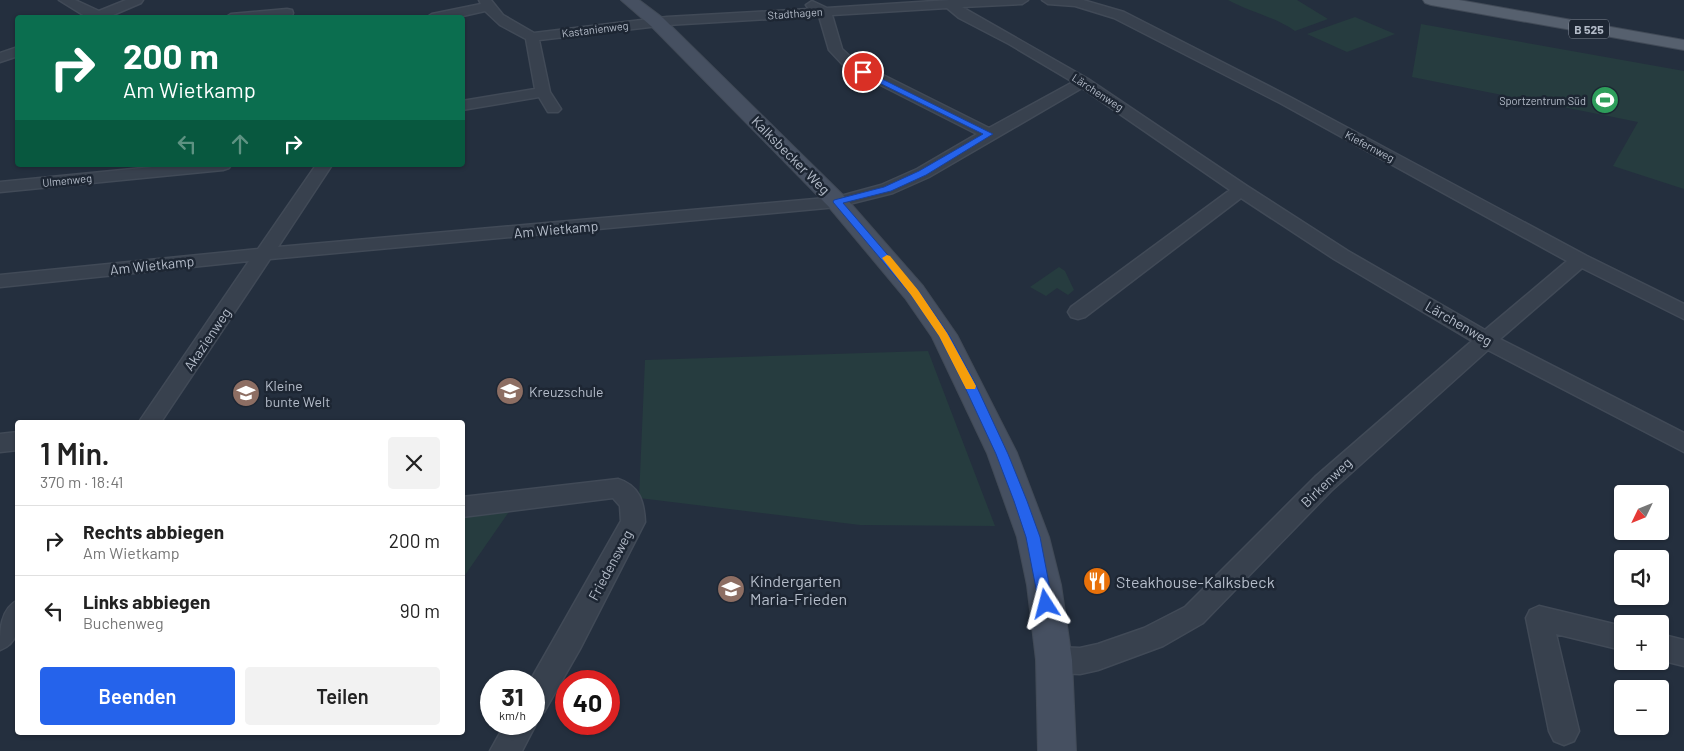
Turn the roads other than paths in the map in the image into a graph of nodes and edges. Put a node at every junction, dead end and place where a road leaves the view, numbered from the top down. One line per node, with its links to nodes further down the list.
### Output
1 (65, 0): 12 (street)
2 (137, 0): 13 (street)
3 (629, 0): 16 (street, Kalksbecker Weg)
4 (803, 0): 10 (street)
5 (1022, 0): 8 (street, Stadthagen)
6 (1048, 0): 33 (street, Kiefernweg)
7 (1431, 0): 18 (main road, B 525)
8 (959, 2): 10 (street, Stadthagen); 21 (street, Lärchenweg)
9 (486, 4): 15 (street); 17 (street)
10 (824, 11): 16 (street, Stadthagen); 25 (street)
11 (287, 13): 14 (street)
12 (92, 15)
13 (101, 15)
14 (265, 15)
15 (444, 15)
16 (657, 22): 17 (street, Kastanienweg); 31 (street, Kalksbecker Weg)
17 (532, 37): 22 (street)
18 (1684, 45)
19 (15, 51): 20 (street)
20 (0, 58)
21 (1084, 82): 25 (street, Am Wietkamp); 30 (street, Lärchenweg)
22 (543, 92): 23 (street); 24 (street)
23 (465, 105)
24 (553, 109)
25 (989, 134): 31 (street, Am Wietkamp)
26 (182, 167): 28 (street, Ulmenweg)
27 (323, 167): 32 (street)
28 (78, 172): 29 (street, Ulmenweg)
29 (0, 186)
30 (1241, 190): 35 (street); 37 (street, Lärchenweg)
31 (837, 202): 32 (street, Am Wietkamp); 48 (street, Kalksbecker Weg)
32 (262, 254): 34 (street, Am Wietkamp); 38 (street, Akazienweg)
33 (1580, 260): 36 (street, Kiefernweg); 37 (street, Birkenweg)
34 (0, 281)
35 (1078, 312)
36 (1684, 312)
37 (1486, 340): 41 (street, Lärchenweg); 48 (street, Birkenweg)
38 (151, 420)
39 (15, 441): 40 (street)
40 (0, 443)
41 (1684, 443)
42 (465, 507): 49 (street, Friedensweg)
43 (15, 616): 45 (street)
44 (1614, 636): 50 (street)
45 (0, 638)
46 (1669, 649): 47 (street)
47 (1684, 653)
48 (1054, 660): 53 (street, Kalksbecker Weg)
49 (545, 683)
50 (1564, 731)
51 (514, 735): 52 (street)
52 (505, 751)
53 (1057, 751)

